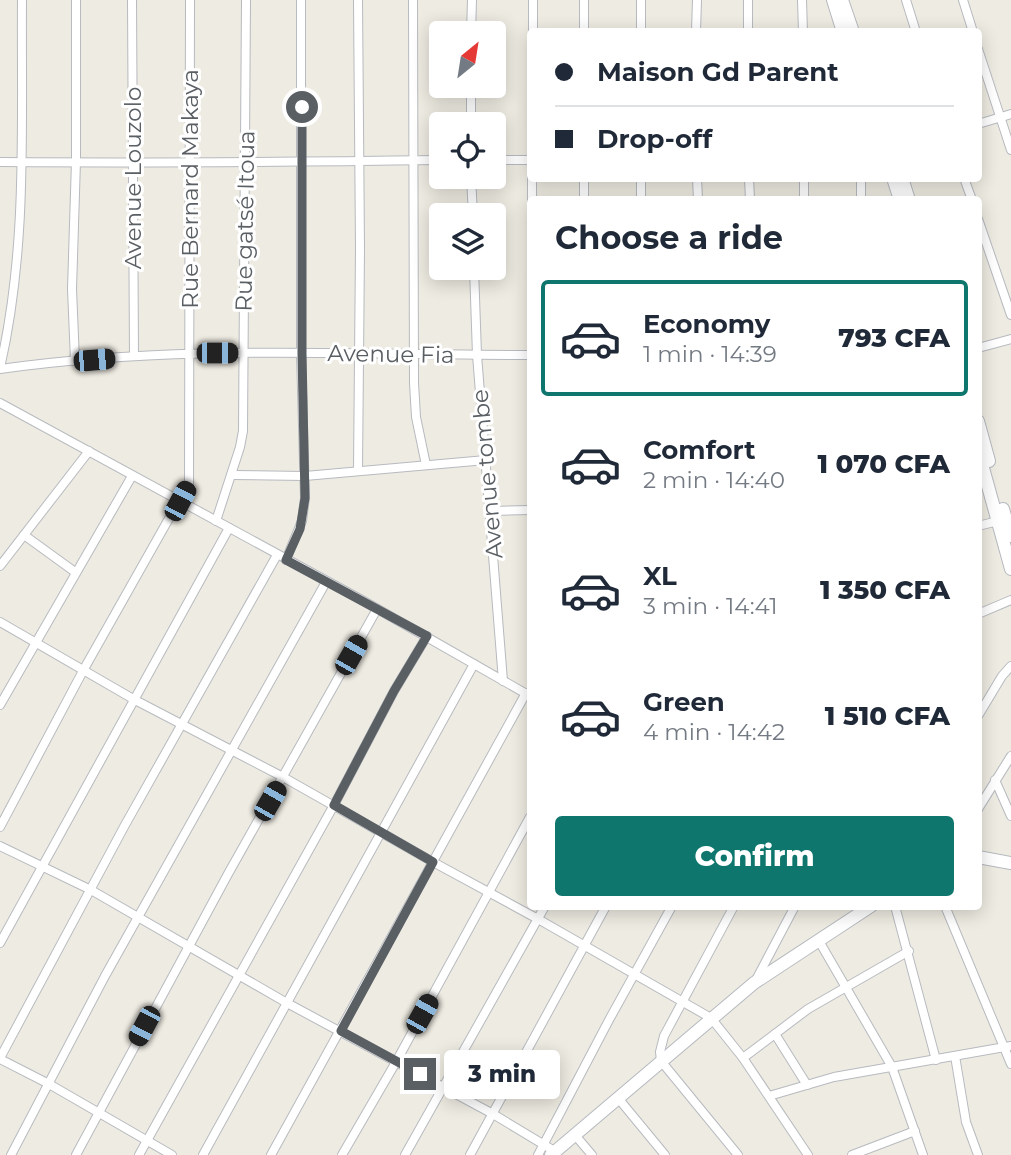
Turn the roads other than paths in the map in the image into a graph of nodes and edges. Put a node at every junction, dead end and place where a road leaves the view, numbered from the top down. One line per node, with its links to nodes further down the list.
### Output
1 (22, 0): 45 (street)
2 (76, 0): 41 (street)
3 (132, 0): 42 (street, Avenue Louzolo)
4 (190, 0): 46 (street, Rue Bernard Makaya)
5 (246, 0): 47 (street, Rue gatsé Itoua)
6 (301, 0): 36 (street)
7 (358, 0): 37 (street)
8 (413, 0): 43 (street)
9 (472, 0): 20 (street)
10 (533, 0): 21 (street)
11 (584, 0): 22 (street)
12 (641, 0): 23 (street)
13 (696, 0): 24 (street)
14 (748, 0): 25 (street)
15 (802, 0): 26 (street)
16 (833, 0): 27 (street)
17 (842, 0): 28 (street)
18 (906, 0): 29 (street)
19 (962, 0): 30 (street)
20 (471, 21)
21 (533, 28)
22 (584, 28)
23 (641, 28)
24 (696, 28)
25 (748, 28)
26 (803, 28)
27 (842, 28)
28 (852, 28)
29 (915, 28)
30 (972, 28)
31 (982, 61): 33 (street)
32 (1011, 114): 33 (street)
33 (1000, 117): 34 (street); 35 (street)
34 (982, 123)
35 (1011, 150)
36 (302, 160): 37 (street); 47 (street); 56 (street)
37 (358, 160): 43 (street); 55 (street)
38 (429, 160): 43 (street)
39 (506, 160): 40 (street)
40 (527, 160)
41 (76, 161): 42 (street); 45 (street); 61 (street)
42 (133, 161): 46 (street); 60 (street, Avenue Louzolo)
43 (413, 161): 57 (street)
44 (0, 162): 45 (street)
45 (22, 162): 62 (street)
46 (190, 162): 47 (street); 53 (street, Rue Bernard Makaya)
47 (246, 163): 54 (street, Rue gatsé Itoua)
48 (982, 231): 50 (street)
49 (474, 280): 58 (street, Avenue tombe)
50 (1011, 315)
51 (1011, 339): 52 (street)
52 (982, 347)
53 (190, 353): 54 (street, Avenue Fia); 60 (street, Avenue Fia); 73 (street, Rue Bernard Makaya)
54 (244, 353): 56 (street, Avenue Fia); 70 (street, Rue gatsé Itoua)
55 (360, 353): 56 (street, Avenue Fia); 57 (street, Avenue Fia); 69 (street)
56 (302, 354): 72 (street)
57 (414, 354): 58 (street, Avenue Fia); 68 (street)
58 (477, 355): 59 (street, Avenue Fia); 66 (street, Avenue tombe)
59 (527, 355)
60 (134, 356): 61 (street, Avenue Fia)
61 (75, 361): 62 (street, Avenue Fia)
62 (0, 369)
63 (0, 403): 65 (street)
64 (982, 433): 74 (street)
65 (89, 451): 71 (street); 81 (street)
66 (486, 460): 68 (street); 76 (street, Avenue tombe)
67 (982, 464): 78 (street)
68 (426, 465): 69 (street)
69 (358, 470): 72 (street)
70 (232, 475): 72 (street); 77 (street, Rue gatsé Itoua)
71 (132, 476): 73 (street); 87 (street)
72 (305, 476): 84 (street)
73 (180, 501): 77 (street); 97 (street, Rue Bernard Makaya)
74 (1007, 507): 82 (street)
75 (527, 510): 76 (street)
76 (491, 511): 98 (street, Avenue tombe)
77 (216, 521): 80 (street)
78 (998, 521): 79 (street); 86 (street)
79 (982, 525)
80 (229, 528): 83 (street); 101 (street)
81 (24, 535): 85 (street); 87 (street)
82 (1011, 536)
83 (277, 555): 84 (street); 104 (street)
84 (286, 560): 88 (street)
85 (0, 566)
86 (1011, 569)
87 (75, 572): 94 (street)
88 (326, 582): 90 (street); 105 (street)
89 (1011, 600): 91 (street)
90 (377, 609): 93 (street); 107 (street)
91 (982, 612)
92 (0, 622): 94 (street)
93 (427, 636): 95 (street); 110 (street)
94 (37, 642): 97 (street); 102 (street)
95 (474, 664): 98 (street); 114 (street)
96 (1011, 666): 103 (street)
97 (84, 669): 101 (street); 113 (street, Rue Bernard Makaya)
98 (503, 681): 99 (street)
99 (527, 694)
100 (527, 697): 117 (street)
101 (135, 700): 104 (street); 119 (street)
102 (0, 705)
103 (982, 709)
104 (183, 726): 105 (street); 120 (street)
105 (233, 752): 107 (street); 130 (street)
106 (1011, 756): 108 (street)
107 (284, 777): 110 (street); 134 (street)
108 (995, 780): 109 (street); 111 (street)
109 (982, 802)
110 (334, 805): 114 (street); 137 (street)
111 (1011, 816)
112 (527, 822): 121 (street)
113 (0, 827)
114 (381, 833): 117 (street); 142 (street)
115 (0, 846): 119 (street)
116 (982, 858): 118 (street)
117 (433, 862): 121 (street); 144 (street)
118 (1011, 863)
119 (43, 866): 120 (street); 133 (street)
120 (91, 890): 130 (street); 148 (street)
121 (489, 891): 131 (street); 152 (street)
122 (543, 910): 131 (street)
123 (604, 910): 135 (street)
124 (670, 910): 138 (street)
125 (732, 910): 141 (street)
126 (793, 910): 139 (street)
127 (866, 910): 132 (street)
128 (896, 910): 136 (street)
129 (946, 910): 146 (street)
130 (139, 919): 134 (street); 155 (street)
131 (538, 919): 135 (street); 157 (street)
132 (819, 942): 139 (street); 140 (street)
133 (0, 943)
134 (189, 945): 137 (street); 160 (street)
135 (585, 946): 138 (street); 161 (street)
136 (909, 951): 140 (street); 150 (street)
137 (240, 975): 142 (street); 164 (street)
138 (635, 975): 141 (street); 165 (street)
139 (754, 983): 143 (street)
140 (844, 986): 145 (street); 154 (street)
141 (683, 1002): 143 (street); 151 (street)
142 (287, 1003): 144 (street); 171 (street)
143 (711, 1018): 149 (street); 151 (street)
144 (341, 1031): 152 (street); 172 (street)
145 (775, 1034): 149 (street); 156 (street)
146 (1008, 1047): 147 (street); 153 (street)
147 (955, 1056): 150 (street); 182 (street)
148 (0, 1058): 155 (street)
149 (743, 1058): 158 (street)
150 (936, 1059): 154 (street)
151 (661, 1061): 159 (street); 166 (street)
152 (396, 1062): 157 (street); 173 (street)
153 (1011, 1064)
154 (892, 1067): 156 (street); 162 (street)
155 (49, 1084): 160 (street); 167 (street)
156 (807, 1084): 158 (street)
157 (443, 1087): 161 (street); 174 (street)
158 (769, 1096): 179 (street)
159 (618, 1098): 163 (street); 178 (street)
160 (99, 1112): 164 (street); 168 (street)
161 (493, 1114): 165 (street); 175 (street)
162 (915, 1131): 180 (street); 181 (street)
163 (575, 1135): 165 (street); 177 (street)
164 (146, 1141): 169 (street); 170 (street)
165 (550, 1150): 176 (street)
166 (734, 1154)
167 (10, 1155)
168 (76, 1155)
169 (139, 1155)
170 (172, 1155)
171 (203, 1155)
172 (271, 1155)
173 (342, 1155)
174 (405, 1155)
175 (470, 1155)
176 (538, 1155)
177 (592, 1155)
178 (665, 1155)
179 (808, 1155)
180 (852, 1155)
181 (923, 1155)
182 (978, 1155)

